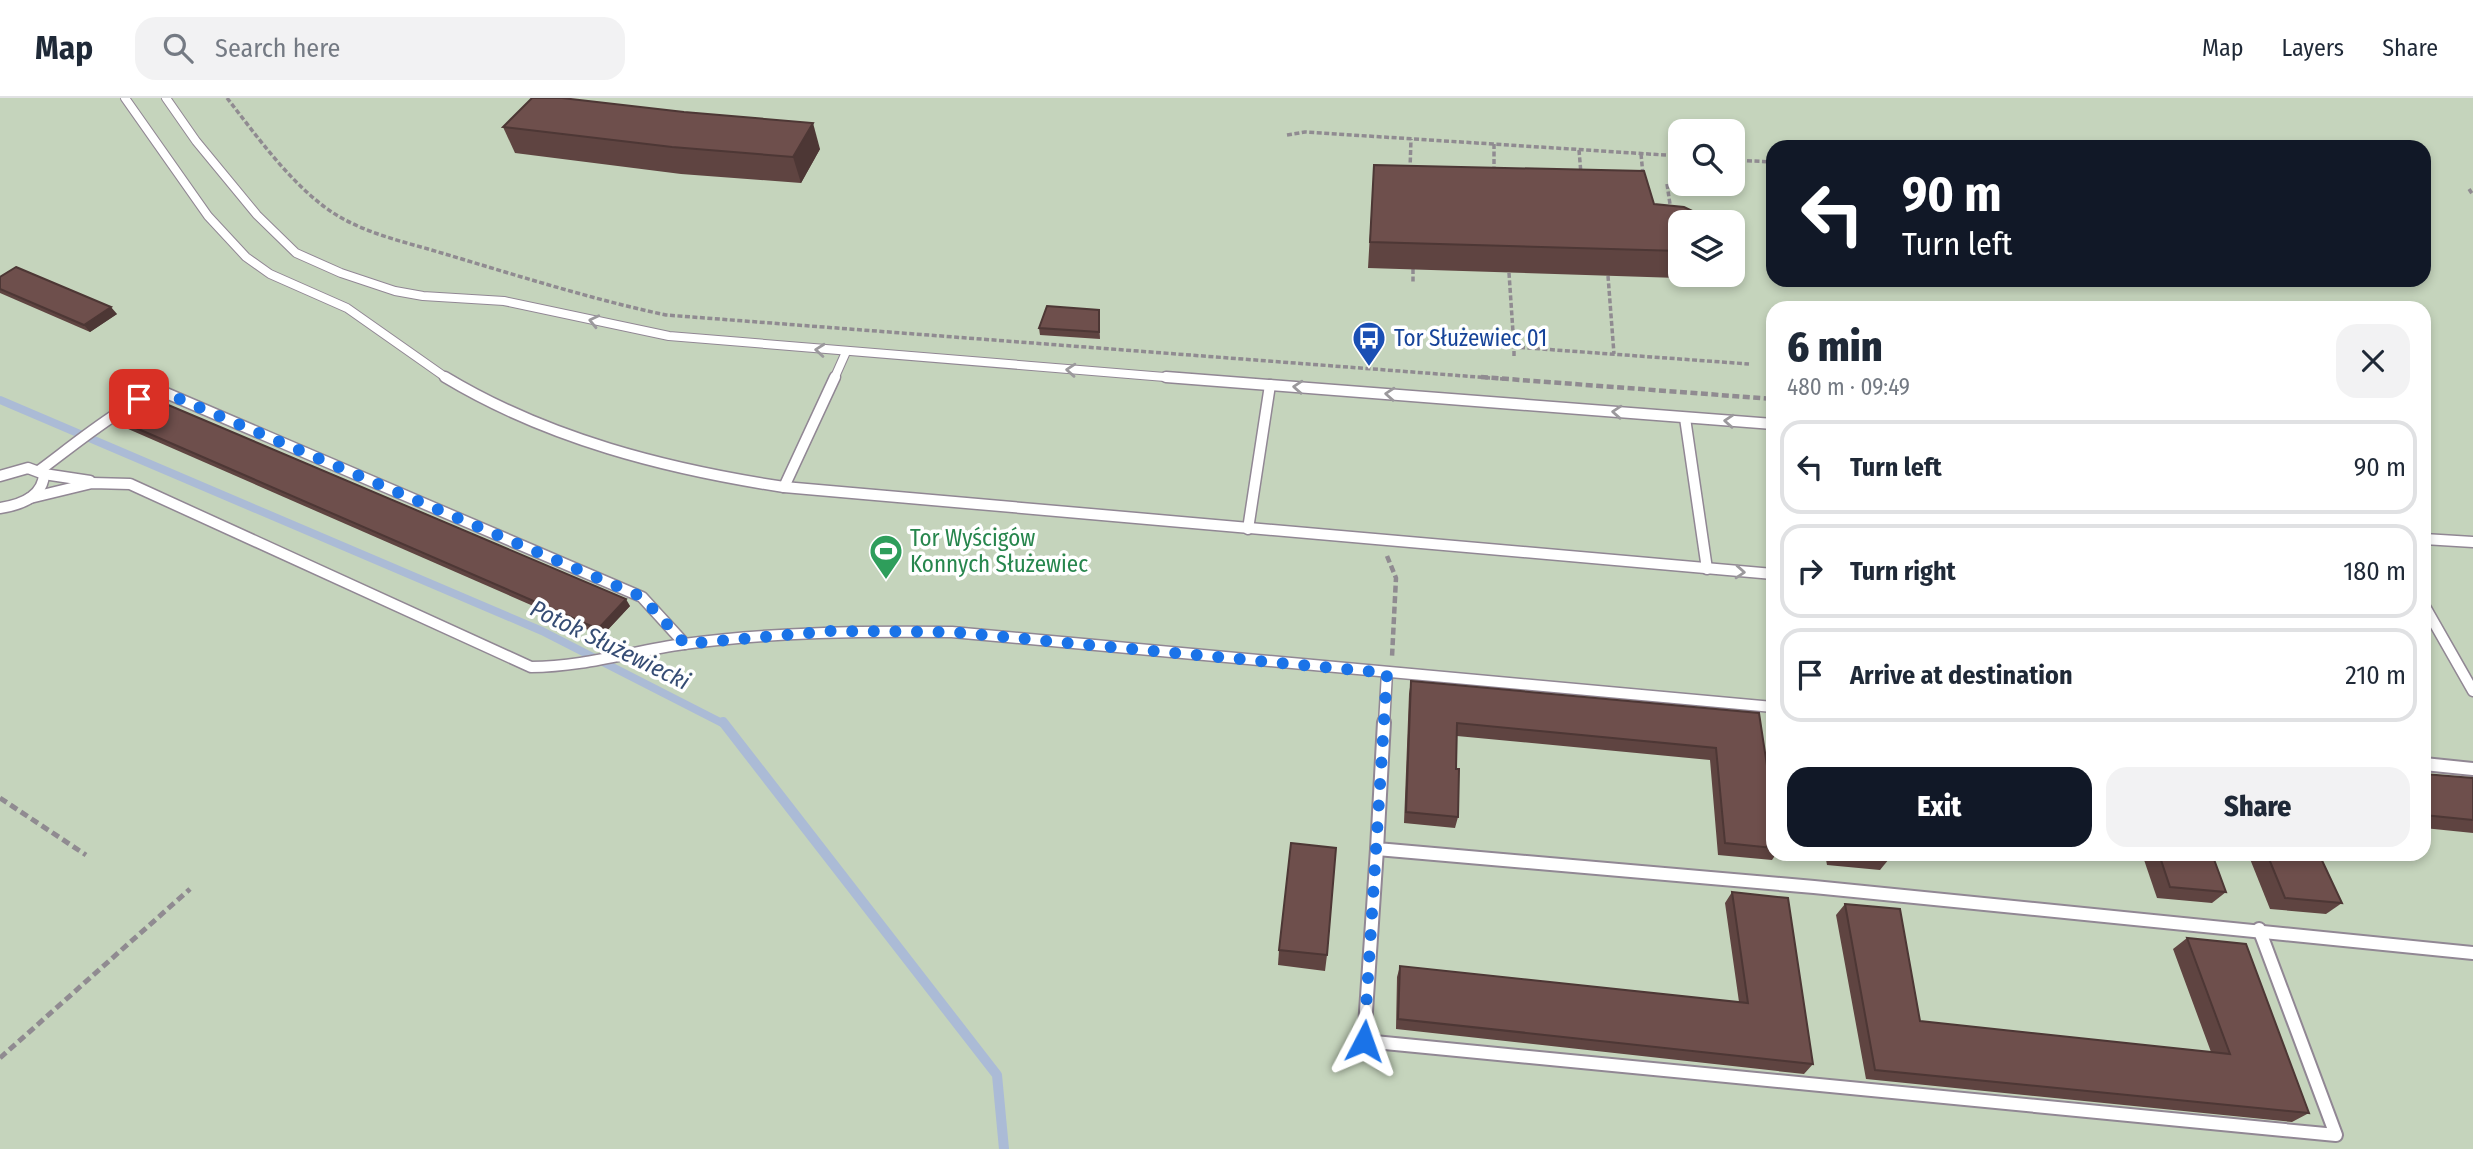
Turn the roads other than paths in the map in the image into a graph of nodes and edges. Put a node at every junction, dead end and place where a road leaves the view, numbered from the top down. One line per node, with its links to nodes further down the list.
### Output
1 (125, 98): 10 (lane)
2 (166, 98): 3 (lane, one-way to 2)
3 (846, 352): 4 (lane, one-way to 3); 10 (lane)
4 (1270, 385): 5 (lane, one-way to 4); 13 (lane)
5 (1685, 418): 6 (lane, one-way to 5); 16 (lane)
6 (1766, 424)
7 (42, 472): 8 (lane); 9 (lane); 11 (lane); 19 (lane)
8 (0, 476)
9 (90, 481): 11 (lane); 19 (lane)
10 (784, 487): 13 (lane)
11 (30, 498): 12 (lane)
12 (0, 508)
13 (1248, 529): 16 (lane)
14 (2431, 539): 15 (lane)
15 (2473, 542)
16 (1707, 569): 17 (lane, one-way to 17)
17 (1766, 573)
18 (2431, 617): 21 (lane)
19 (685, 644): 20 (lane)
20 (1387, 673): 22 (lane); 25 (lane)
21 (2473, 691)
22 (1766, 706)
23 (2431, 765): 24 (lane)
24 (2473, 769)
25 (1377, 849): 26 (lane); 26 (lane)
26 (2259, 929): 27 (lane)
27 (2473, 953)

